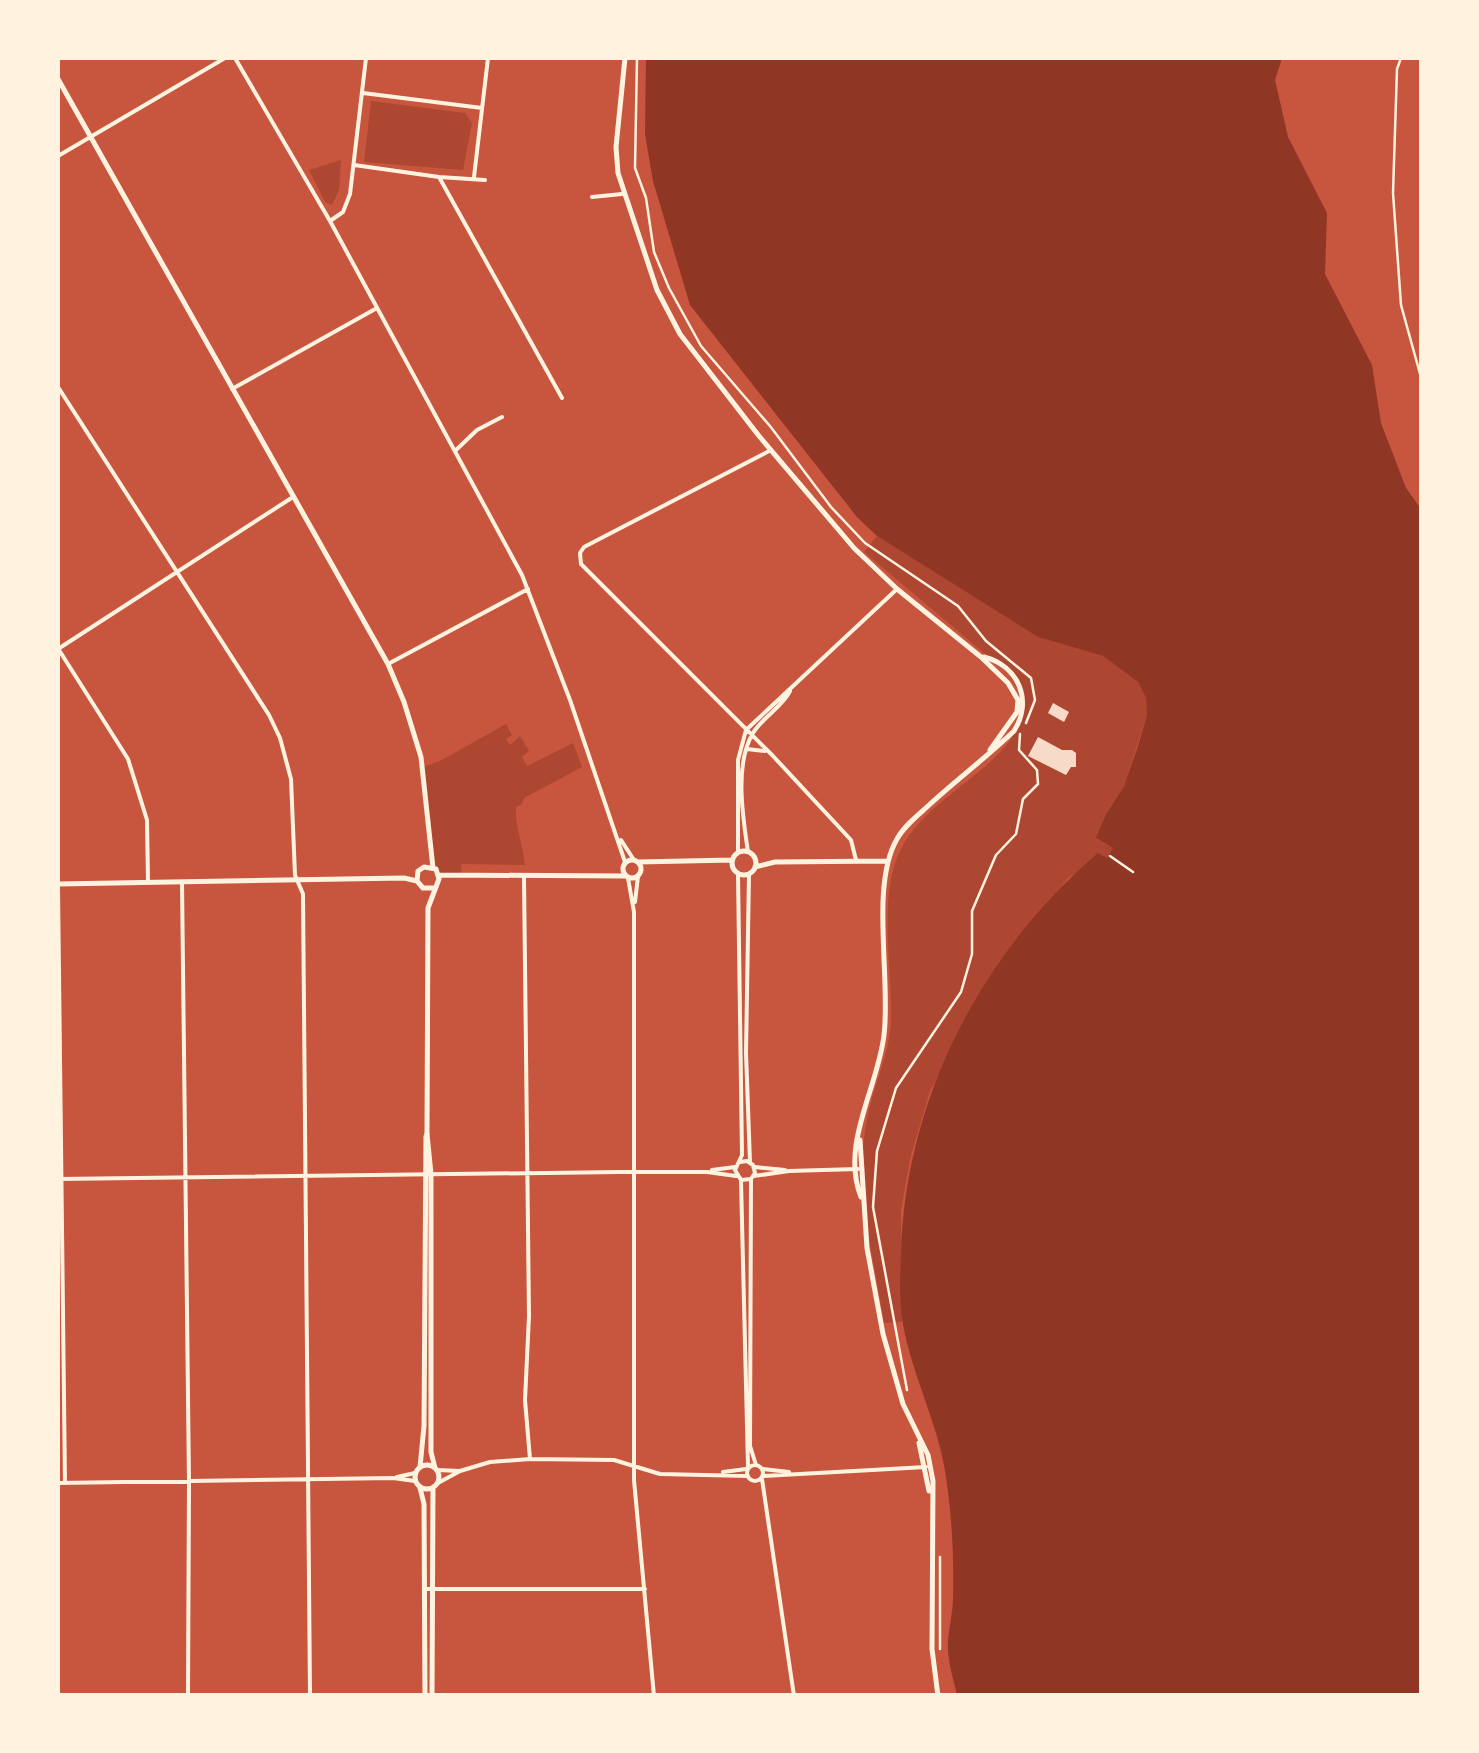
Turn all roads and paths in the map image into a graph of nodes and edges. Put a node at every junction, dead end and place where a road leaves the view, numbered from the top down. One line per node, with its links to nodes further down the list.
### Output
1 (225, 58): 11 (street)
2 (235, 58): 19 (street)
3 (366, 58): 9 (street)
4 (488, 58): 10 (street)
5 (626, 58): 17 (street)
6 (637, 58): 83 (path)
7 (1401, 58): 21 (path)
8 (58, 79): 11 (street)
9 (362, 93): 10 (street); 13 (street)
10 (482, 108): 15 (street)
11 (90, 135): 12 (street); 23 (street)
12 (58, 156)
13 (354, 166): 14 (street); 19 (street)
14 (439, 177): 15 (street); 24 (street)
15 (474, 178): 16 (street)
16 (485, 180)
17 (622, 194): 18 (street); 26 (street)
18 (592, 197)
19 (330, 221): 20 (street)
20 (377, 308): 23 (street); 27 (street)
21 (1422, 380)
22 (58, 387): 29 (street)
23 (232, 389): 28 (street)
24 (562, 398)
25 (502, 417): 27 (street)
26 (772, 449): 31 (street); 35 (street)
27 (456, 450): 30 (street)
28 (293, 497): 29 (street); 33 (street)
29 (176, 570): 32 (street); 60 (street)
30 (528, 589): 33 (street); 39 (street)
31 (897, 589): 34 (street); 45 (street)
32 (58, 648): 61 (street)
33 (388, 664): 40 (street)
34 (790, 691): 35 (street); 36 (street)
35 (746, 730): 36 (street); 41 (street)
36 (751, 736): 37 (street); 38 (street)
37 (747, 749): 38 (street); 42 (street)
38 (773, 756): 44 (street)
39 (618, 836): 46 (street); 50 (street)
40 (429, 851): 49 (street); 52 (street)
41 (738, 852): 42 (street); 48 (street)
42 (751, 854): 47 (street); 51 (street)
43 (1110, 856): 53 (path)
44 (856, 860): 45 (street); 47 (street)
45 (887, 861): 71 (street)
46 (625, 862): 50 (street); 56 (street)
47 (775, 862): 51 (street)
48 (732, 863): 50 (street); 54 (street)
49 (424, 867): 52 (street); 58 (street)
50 (638, 867): 56 (street); 67 (street)
51 (755, 867): 55 (street)
52 (433, 868): 59 (street)
53 (1134, 872)
54 (738, 874): 55 (street); 68 (street)
55 (749, 874): 69 (street)
56 (625, 875): 57 (street); 67 (street)
57 (524, 877): 59 (street); 75 (street)
58 (416, 878): 60 (street); 64 (street)
59 (439, 879): 65 (street)
60 (298, 880): 62 (street); 77 (street)
61 (148, 882): 62 (street); 63 (street)
62 (182, 882): 78 (street)
63 (58, 885): 81 (street)
64 (423, 888): 65 (street); 66 (street)
65 (433, 888): 66 (street)
66 (428, 908): 76 (street)
67 (634, 912): 73 (street)
68 (740, 1162): 69 (street); 70 (street)
69 (752, 1164): 72 (street); 80 (street)
70 (735, 1167): 74 (street); 79 (street)
71 (857, 1169): 72 (street); 89 (street)
72 (789, 1171): 80 (street)
73 (635, 1172): 74 (street); 75 (street); 87 (street)
74 (707, 1172): 79 (street)
75 (528, 1173): 76 (street); 86 (street)
76 (427, 1174): 77 (street); 82 (street)
77 (308, 1176): 78 (street); 96 (street)
78 (184, 1178): 81 (street); 98 (street)
79 (738, 1178): 80 (street); 91 (street)
80 (752, 1178): 88 (street)
81 (59, 1179): 100 (street)
82 (427, 1353): 84 (street); 85 (street)
83 (908, 1394)
84 (424, 1426): 85 (street); 94 (street)
85 (432, 1426): 90 (street)
86 (530, 1460): 87 (street); 92 (street)
87 (636, 1466): 91 (street); 106 (street)
88 (758, 1467): 91 (street); 93 (street); 95 (street)
89 (927, 1467): 93 (street); 113 (street)
90 (436, 1469): 92 (street); 94 (street); 101 (street)
91 (747, 1470): 97 (street)
92 (460, 1471): 101 (street)
93 (798, 1473): 95 (street)
94 (417, 1474): 96 (street); 102 (street)
95 (763, 1478): 97 (street); 103 (street)
96 (309, 1480): 98 (street); 109 (street)
97 (754, 1480): 103 (street)
98 (189, 1482): 100 (street); 108 (street)
99 (58, 1483): 100 (street)
100 (66, 1483)
101 (436, 1485): 102 (street); 105 (street)
102 (420, 1488): 105 (street)
103 (762, 1500): 112 (street)
104 (940, 1541): 107 (path)
105 (428, 1589): 106 (street); 110 (street)
106 (645, 1589): 111 (street)
107 (940, 1650)
108 (188, 1696)
109 (310, 1696)
110 (428, 1696)
111 (654, 1696)
112 (794, 1696)
113 (938, 1696)

